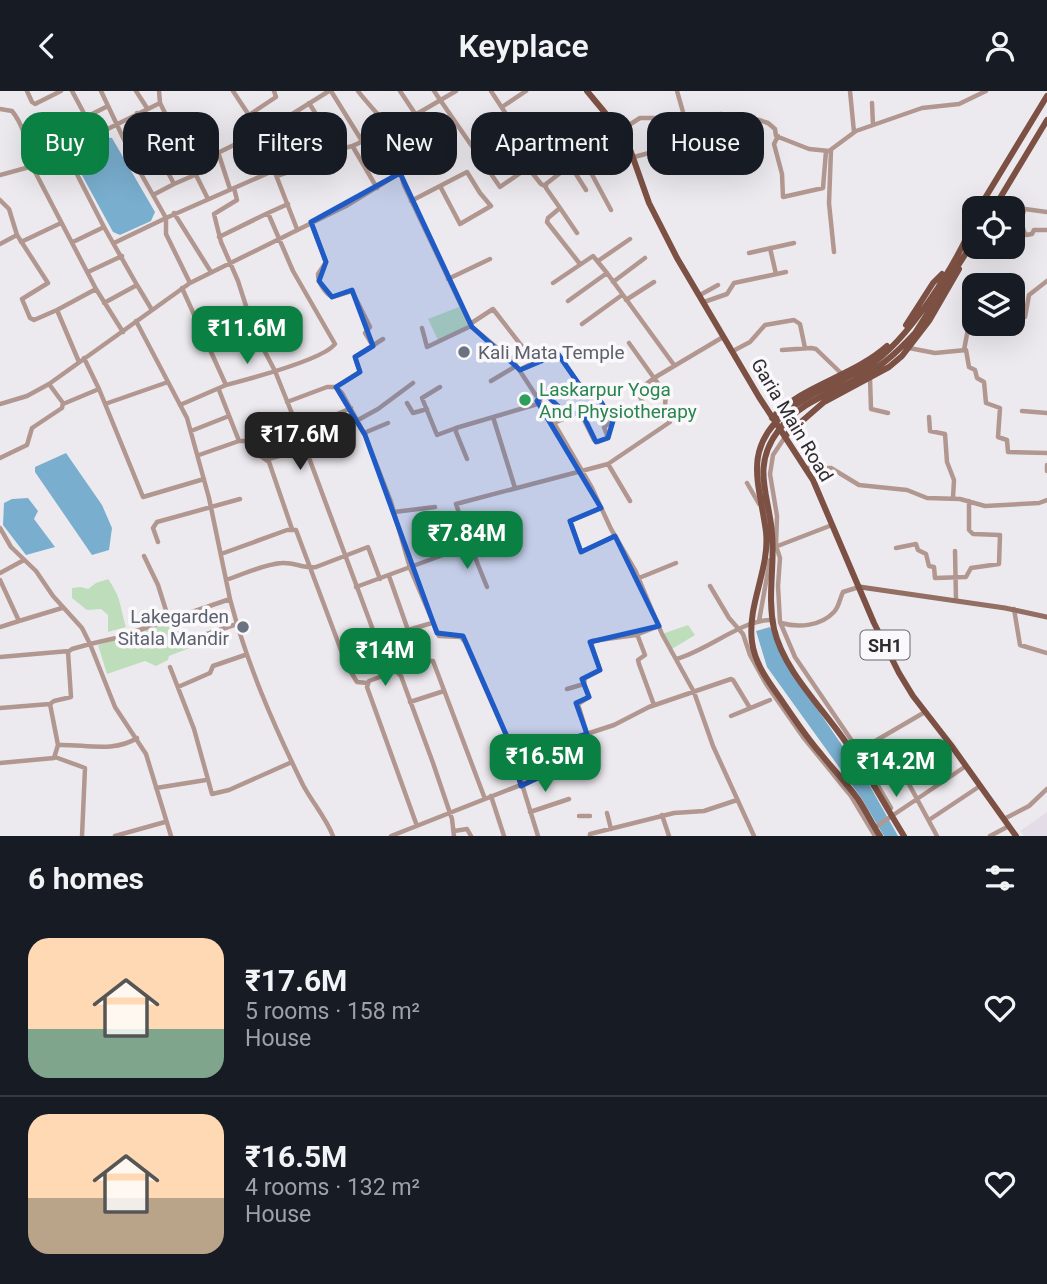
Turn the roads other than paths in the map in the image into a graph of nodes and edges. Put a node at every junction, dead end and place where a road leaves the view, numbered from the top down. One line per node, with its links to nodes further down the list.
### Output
1 (27, 91): 2 (street)
2 (61, 91)
3 (72, 91): 30 (street)
4 (101, 91): 26 (street)
5 (136, 91): 28 (street)
6 (159, 91): 23 (street)
7 (233, 91): 34 (street)
8 (284, 91): 20 (street)
9 (330, 91): 24 (street); 53 (street)
10 (358, 91): 38 (street)
11 (400, 91): 39 (street)
12 (434, 91): 22 (street)
13 (456, 91): 22 (street)
14 (491, 91): 27 (street)
15 (526, 91): 27 (street)
16 (587, 91): 42 (main road, Garia Main Road / SH1)
17 (677, 91): 43 (street)
18 (850, 91): 51 (street)
19 (986, 91): 47 (street)
20 (275, 93): 35 (street)
21 (1047, 96): 85 (main road)
22 (441, 100): 40 (street); 54 (street)
23 (160, 103): 28 (street); 33 (street)
24 (310, 103): 36 (street); 37 (street)
25 (872, 103): 47 (street)
26 (108, 106): 31 (street); 46 (street)
27 (502, 107): 41 (street)
28 (147, 108): 32 (street)
29 (0, 109): 49 (street)
30 (83, 112)
31 (96, 112)
32 (139, 112)
33 (165, 112)
34 (247, 112)
35 (253, 112)
36 (296, 112)
37 (316, 112)
38 (376, 112)
39 (414, 112)
40 (421, 112)
41 (505, 112)
42 (605, 112)
43 (683, 112)
44 (123, 120): 46 (street)
45 (764, 122): 52 (street)
46 (117, 123): 50 (street); 84 (street)
47 (873, 125): 51 (street)
48 (1046, 125): 86 (main road)
49 (21, 127)
50 (109, 127)
51 (854, 132): 57 (street)
52 (778, 136): 57 (street); 57 (street)
53 (360, 137): 55 (street)
54 (471, 144)
55 (353, 147): 56 (street); 82 (street)
56 (347, 148)
57 (829, 150): 116 (street)
58 (647, 153): 60 (street)
59 (219, 155): 81 (street)
60 (634, 156): 143 (main road, Garia Main Road / SH1)
61 (21, 169): 62 (street)
62 (0, 175)
63 (37, 175): 99 (street)
64 (77, 175): 100 (street)
65 (169, 175): 78 (street)
66 (195, 175): 78 (street)
67 (197, 175): 87 (street)
68 (270, 175): 81 (street)
69 (277, 175): 90 (street)
70 (397, 175): 82 (street)
71 (401, 175): 89 (street)
72 (492, 175): 73 (street)
73 (517, 175)
74 (535, 175): 80 (street)
75 (557, 175): 80 (street)
76 (577, 175): 83 (street)
77 (592, 175): 93 (street)
78 (174, 184): 84 (street)
79 (440, 186): 79 (street); 89 (street)
80 (545, 186): 91 (street)
81 (232, 188): 87 (street); 106 (street)
82 (377, 188): 98 (street)
83 (586, 190)
84 (153, 195): 97 (street)
85 (986, 196)
86 (1002, 196)
87 (208, 199): 95 (street)
88 (0, 200): 105 (street)
89 (411, 201): 133 (street)
90 (288, 204): 96 (street); 101 (street)
91 (559, 208): 103 (street); 125 (street)
92 (1025, 209): 94 (street)
93 (611, 210)
94 (1047, 212)
95 (174, 213): 97 (street); 128 (street)
96 (268, 213): 106 (street); 107 (street)
97 (166, 218): 111 (street); 137 (street)
98 (311, 222): 101 (street); 160 (street)
99 (61, 223): 109 (street); 110 (street)
100 (104, 227): 110 (street); 111 (street)
101 (297, 229): 107 (street)
102 (1047, 230): 104 (street)
103 (577, 233)
104 (1025, 234)
105 (17, 235): 109 (street); 113 (street)
106 (219, 237): 123 (street)
107 (278, 238): 123 (street); 171 (street)
108 (630, 240): 122 (street)
109 (22, 242): 148 (street)
110 (73, 242): 127 (street)
111 (114, 243): 118 (street)
112 (794, 243): 114 (street)
113 (0, 244)
114 (770, 248): 117 (street); 131 (street)
115 (962, 250): 126 (main road)
116 (834, 252)
117 (749, 253)
118 (122, 256): 127 (street); 139 (street)
119 (962, 257): 124 (main road)
120 (645, 258): 135 (street)
121 (490, 259): 133 (street)
122 (598, 261): 125 (street); 130 (street)
123 (230, 263): 128 (street); 171 (street)
124 (959, 263): 132 (main road); 162 (main road)
125 (580, 264): 138 (street)
126 (948, 268): 132 (main road); 172 (main road)
127 (88, 272): 142 (street)
128 (211, 272): 137 (street)
129 (786, 272): 131 (street)
130 (607, 273): 135 (street); 145 (street)
131 (776, 274): 146 (street)
132 (946, 278): 350 (main road); 351 (main road)
133 (448, 279): 153 (street)
134 (1047, 281): 150 (street)
135 (613, 282): 144 (street)
136 (654, 282): 144 (street)
137 (190, 283): 141 (street)
138 (553, 283)
139 (137, 285): 147 (street); 149 (street)
140 (718, 285): 143 (street)
141 (182, 288): 149 (street); 179 (street)
142 (96, 289): 147 (street); 148 (street)
143 (700, 295): 146 (main road, Garia Main Road / SH1)
144 (624, 297): 152 (street); 169 (street)
145 (568, 301)
146 (704, 302): 157 (main road, Garia Main Road / SH1)
147 (104, 303): 155 (street)
148 (57, 310): 168 (street)
149 (152, 310): 151 (street)
150 (1025, 317)
151 (136, 321): 155 (street); 176 (street)
152 (582, 324)
153 (471, 325): 154 (street); 167 (street); 167 (street)
154 (422, 328)
155 (122, 332): 166 (street)
156 (966, 336): 164 (street)
157 (724, 337): 165 (main road, Garia Main Road / SH1); 169 (street)
158 (383, 339): 160 (street)
159 (629, 343): 173 (street)
160 (373, 346): 180 (street)
161 (805, 348): 163 (street); 165 (street); 172 (street)
162 (909, 348): 164 (street); 174 (main road)
163 (782, 350)
164 (964, 350): 211 (street)
165 (733, 351): 200 (main road, Garia Main Road / SH1)
166 (84, 358): 168 (street); 182 (street)
167 (511, 359): 170 (street)
168 (79, 362): 178 (street)
169 (674, 365): 173 (street)
170 (518, 368): 175 (street); 186 (street); 203 (street)
171 (275, 371): 179 (street); 184 (street)
172 (842, 374): 200 (main road)
173 (654, 378): 196 (street); 216 (street)
174 (870, 378): 195 (street); 208 (main road)
175 (491, 381)
176 (168, 382): 189 (street); 190 (street)
177 (413, 383): 201 (street)
178 (49, 384): 187 (street); 188 (street)
179 (226, 385): 183 (street)
180 (336, 387): 184 (street); 191 (street)
181 (440, 387): 192 (street)
182 (99, 389): 188 (street); 189 (street)
183 (219, 390): 190 (street); 197 (street)
184 (287, 402): 206 (street)
185 (407, 403): 192 (street)
186 (541, 403): 198 (street); 203 (street)
187 (0, 404)
188 (63, 404): 213 (street)
189 (105, 404): 221 (street)
190 (180, 405): 205 (street)
191 (351, 408): 201 (street); 206 (street)
192 (427, 409): 204 (street)
193 (1022, 411): 194 (street)
194 (1047, 412)
195 (888, 413)
196 (649, 414)
197 (229, 416): 205 (street); 209 (street)
198 (493, 417): 204 (street); 223 (street)
199 (929, 417): 224 (street)
200 (772, 418): 208 (main road, Garia Main Road / SH1)
201 (358, 419): 207 (street)
202 (388, 423): 207 (street)
203 (554, 423): 219 (street)
204 (457, 428): 215 (street)
205 (191, 431): 212 (street)
206 (299, 431): 210 (street)
207 (364, 433): 232 (street)
208 (785, 436): 218 (main road, Garia Main Road / SH1); 236 (street)
209 (239, 441): 212 (street); 214 (street)
210 (305, 449): 214 (street); 246 (street)
211 (1047, 453)
212 (198, 455): 221 (street)
213 (0, 458)
214 (268, 459): 235 (street)
215 (467, 459)
216 (608, 464): 219 (street); 227 (street)
217 (1047, 465): 220 (street)
218 (806, 468): 224 (street); 233 (main road, Garia Main Road / SH1)
219 (582, 471): 223 (street); 231 (street)
220 (1047, 471)
221 (205, 479): 229 (street)
222 (747, 484): 236 (street)
223 (515, 488): 240 (street)
224 (953, 498): 228 (street)
225 (240, 499): 229 (street)
226 (1047, 500): 228 (street)
227 (630, 501)
228 (969, 501): 254 (street)
229 (211, 507): 238 (street); 245 (street)
230 (435, 507): 232 (street)
231 (601, 508): 237 (street); 237 (street)
232 (394, 512): 251 (street)
233 (833, 525): 239 (street); 262 (main road, Garia Main Road / SH1)
234 (0, 528): 248 (street)
235 (292, 529): 245 (street); 250 (street)
236 (776, 531): 239 (street); 241 (street)
237 (615, 536): 255 (street)
238 (158, 542)
239 (783, 543): 241 (street)
240 (470, 545): 251 (street); 261 (street)
241 (776, 546): 244 (street); 271 (street); 272 (street)
242 (897, 548): 254 (street)
243 (955, 551): 254 (street)
244 (764, 552)
245 (221, 554): 258 (street)
246 (345, 556): 250 (street); 256 (street); 260 (street)
247 (144, 557): 269 (street)
248 (25, 560): 252 (street); 266 (street)
249 (676, 563): 255 (street)
250 (310, 568): 258 (street); 291 (street)
251 (410, 568): 253 (street); 273 (street)
252 (0, 573)
253 (389, 576): 256 (street); 278 (street)
254 (956, 577): 265 (street)
255 (639, 578): 275 (street)
256 (380, 579): 260 (street)
257 (0, 580): 263 (street)
258 (226, 580): 264 (street)
259 (710, 586): 277 (street)
260 (356, 587): 281 (street)
261 (487, 587)
262 (860, 587): 265 (main road); 272 (street); 303 (main road, Garia Main Road / SH1)
263 (3, 594): 270 (street)
264 (230, 599): 269 (street); 274 (street)
265 (956, 600): 267 (main road)
266 (62, 608): 270 (street); 282 (street)
267 (1014, 609): 268 (main road); 284 (street)
268 (1047, 617)
269 (169, 620): 282 (street)
270 (19, 621): 276 (street)
271 (759, 621): 272 (street); 277 (street)
272 (780, 622): 308 (street)
273 (432, 623): 278 (street); 316 (street)
274 (237, 624): 280 (street); 285 (street)
275 (659, 626): 279 (street); 287 (street)
276 (0, 627)
277 (739, 629): 287 (street); 337 (street)
278 (408, 630): 281 (street)
279 (638, 634): 292 (street); 300 (street)
280 (192, 639)
281 (375, 641): 290 (street)
282 (90, 644): 283 (street); 306 (street)
283 (69, 651): 286 (street); 299 (street)
284 (1047, 653)
285 (246, 655): 293 (street); 310 (street)
286 (0, 657)
287 (676, 659): 296 (street)
288 (170, 667): 293 (street)
289 (396, 671): 290 (street); 295 (street); 298 (street)
290 (389, 673): 291 (street)
291 (367, 683): 334 (street)
292 (584, 684): 294 (street); 305 (street)
293 (178, 687): 314 (street)
294 (566, 689)
295 (444, 691): 298 (street); 320 (street)
296 (694, 692): 300 (street); 302 (street); 323 (street)
297 (770, 700): 302 (street)
298 (410, 702): 324 (street)
299 (50, 704): 301 (street); 307 (street)
300 (654, 705): 305 (street)
301 (0, 708)
302 (750, 708): 304 (street)
303 (925, 712): 308 (street); 313 (main road, Garia Main Road / SH1)
304 (731, 716)
305 (587, 734): 316 (street)
306 (137, 738): 307 (street); 317 (street)
307 (58, 745): 309 (street)
308 (858, 751): 327 (street)
309 (55, 757): 312 (street); 339 (street)
310 (292, 762): 314 (street); 342 (street)
311 (897, 762): 322 (street)
312 (0, 763)
313 (966, 766): 315 (main road, Garia Main Road / SH1); 322 (street)
314 (206, 780): 317 (street)
315 (981, 785): 331 (main road, Garia Main Road / SH1); 332 (street)
316 (521, 786): 319 (street); 325 (street)
317 (156, 788): 333 (street)
318 (1047, 789): 331 (street)
319 (491, 796): 320 (street); 345 (street)
320 (485, 799): 324 (street)
321 (569, 799): 325 (street)
322 (918, 799): 327 (street); 332 (street)
323 (737, 800): 328 (street); 349 (street)
324 (450, 812): 334 (street); 338 (street)
325 (530, 812): 346 (street)
326 (607, 813): 336 (street)
327 (894, 814): 337 (street); 351 (street)
328 (662, 815): 336 (street); 348 (street)
329 (579, 816): 330 (street)
330 (590, 816)
331 (1004, 819): 335 (main road, Garia Main Road / SH1)
332 (929, 820): 352 (street)
333 (165, 822): 340 (street); 341 (street)
334 (416, 826): 343 (street)
335 (1009, 826): 353 (street); 354 (main road, Garia Main Road / SH1)
336 (611, 829): 347 (street)
337 (871, 829): 350 (street)
338 (454, 834): 344 (street)
339 (82, 836)
340 (115, 836)
341 (171, 836)
342 (333, 836)
343 (391, 836)
344 (471, 836)
345 (504, 836)
346 (538, 836)
347 (590, 836)
348 (669, 836)
349 (754, 836)
350 (877, 836)
351 (905, 836)
352 (937, 836)
353 (990, 836)
354 (1016, 836)

